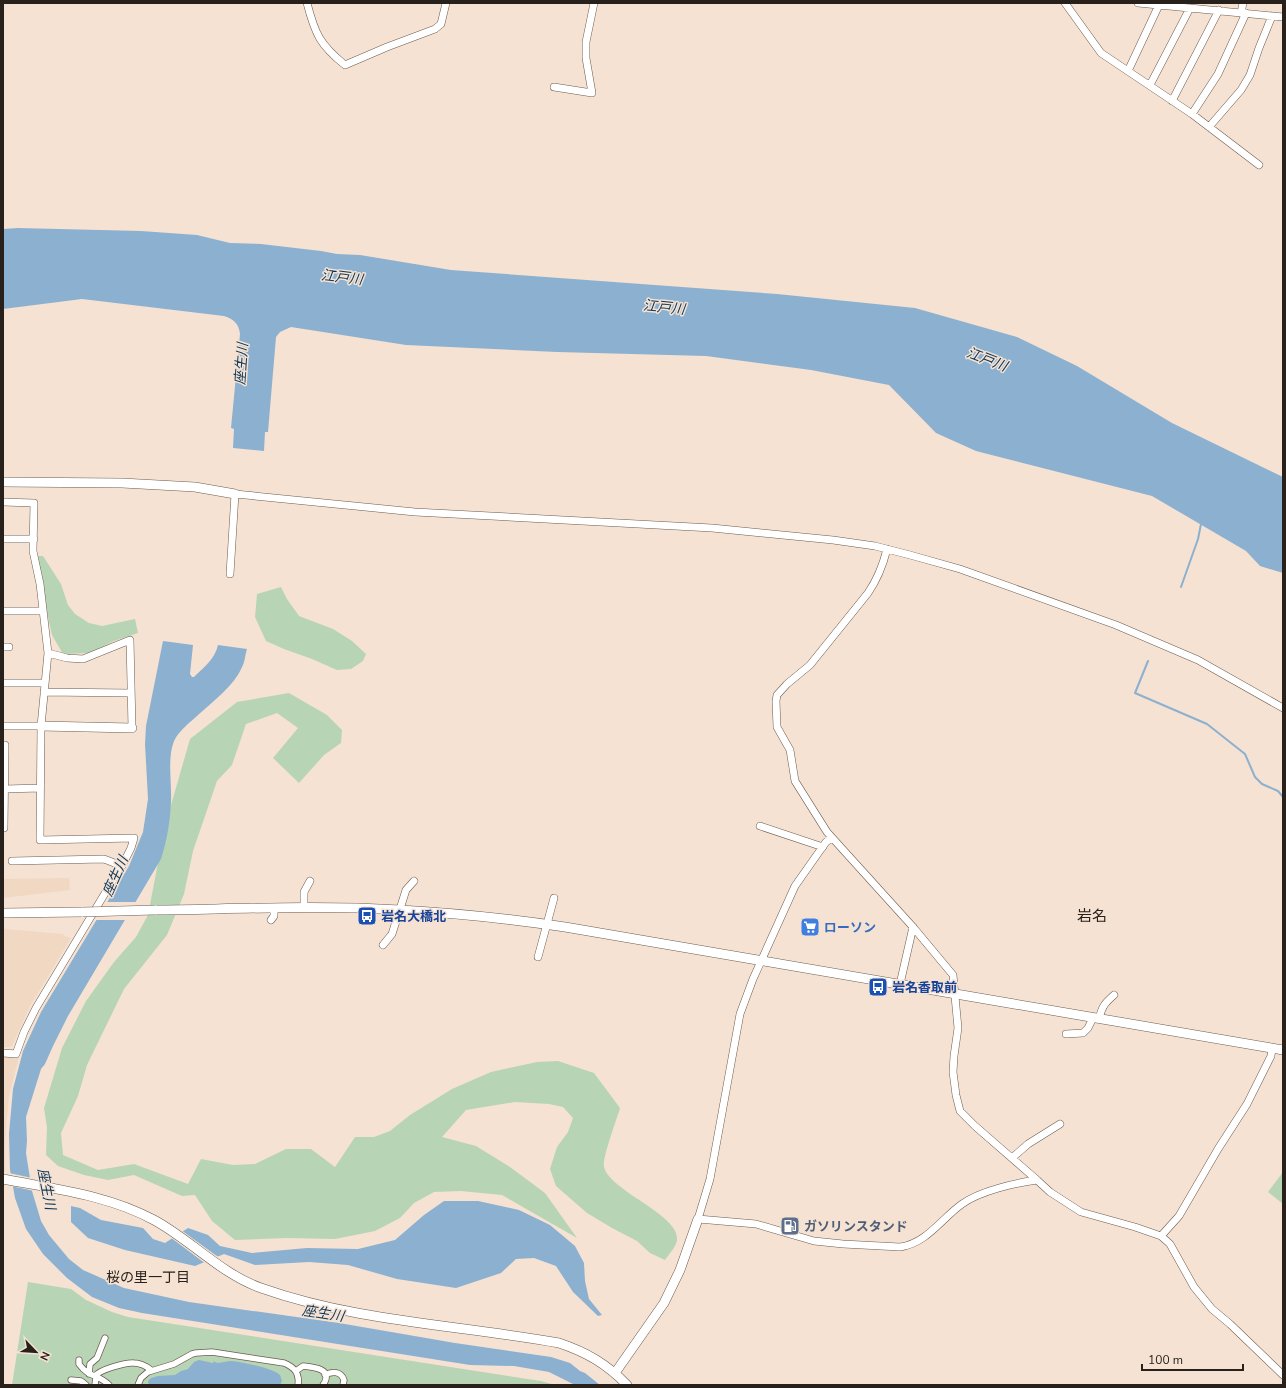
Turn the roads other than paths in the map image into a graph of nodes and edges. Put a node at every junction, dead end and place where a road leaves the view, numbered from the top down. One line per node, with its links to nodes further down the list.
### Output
1 (307, 3): 2 (street)
2 (446, 3)
3 (594, 3): 15 (street)
4 (1065, 3): 13 (street)
5 (1138, 3): 7 (street)
6 (1243, 3): 10 (street)
7 (1159, 5): 8 (street); 13 (street)
8 (1190, 8): 9 (street); 14 (street)
9 (1219, 10): 10 (street); 16 (street)
10 (1243, 13): 11 (street); 17 (street)
11 (1272, 16): 12 (street); 18 (street)
12 (1283, 17)
13 (1128, 71): 14 (street)
14 (1150, 85): 16 (street)
15 (554, 87)
16 (1172, 101): 17 (street)
17 (1192, 114): 18 (street)
18 (1209, 127): 19 (street)
19 (1259, 165)
20 (3, 482): 21 (street)
21 (235, 494): 25 (street); 26 (street)
22 (3, 502): 24 (street)
23 (3, 540): 24 (street)
24 (34, 540): 28 (street)
25 (887, 549): 34 (street); 43 (street)
26 (230, 574)
27 (3, 611): 28 (street)
28 (43, 611): 29 (street)
29 (48, 653): 31 (street); 33 (street)
30 (3, 683): 31 (street)
31 (45, 683): 32 (street)
32 (44, 692): 33 (street); 36 (street)
33 (132, 693): 37 (street)
34 (1283, 708)
35 (3, 726): 36 (street)
36 (41, 726): 37 (street); 39 (street)
37 (132, 728)
38 (3, 745): 40 (street)
39 (40, 788): 40 (street); 46 (street)
40 (5, 789): 42 (street)
41 (760, 826): 44 (street)
42 (3, 828)
43 (832, 838): 44 (street); 56 (street)
44 (822, 847): 59 (street)
45 (12, 861): 46 (street)
46 (122, 866): 67 (street)
47 (310, 881): 50 (street)
48 (414, 881): 52 (street)
49 (554, 898): 55 (street)
50 (304, 908): 51 (street); 52 (street)
51 (274, 909): 53 (street, bridge); 54 (street)
52 (399, 910): 55 (street); 57 (street)
53 (3, 913)
54 (271, 920)
55 (546, 924): 58 (street); 59 (street)
56 (913, 927): 60 (street); 61 (street)
57 (383, 946)
58 (538, 957)
59 (761, 961): 60 (street); 72 (street)
60 (900, 984): 61 (street)
61 (955, 994): 63 (street); 69 (street)
62 (1114, 995): 63 (street)
63 (1096, 1018): 64 (street); 65 (street)
64 (1066, 1034)
65 (1272, 1048): 66 (street); 73 (street)
66 (1283, 1050)
67 (3, 1054)
68 (1060, 1124): 69 (street)
69 (1012, 1158): 71 (street)
70 (6, 1179): 78 (street)
71 (1037, 1180): 72 (street); 73 (street)
72 (698, 1219): 78 (street)
73 (1161, 1236): 80 (street)
74 (105, 1338): 81 (street)
75 (79, 1360): 81 (street)
76 (151, 1370): 77 (street); 81 (street); 86 (street)
77 (296, 1371): 79 (street); 87 (street)
78 (615, 1373): 90 (street)
79 (325, 1375): 88 (street); 89 (street)
80 (1283, 1375)
81 (93, 1376): 84 (street); 85 (street)
82 (71, 1380): 83 (street)
83 (84, 1385)
84 (95, 1385)
85 (109, 1385)
86 (138, 1385)
87 (298, 1385)
88 (322, 1385)
89 (343, 1385)
90 (627, 1385)

